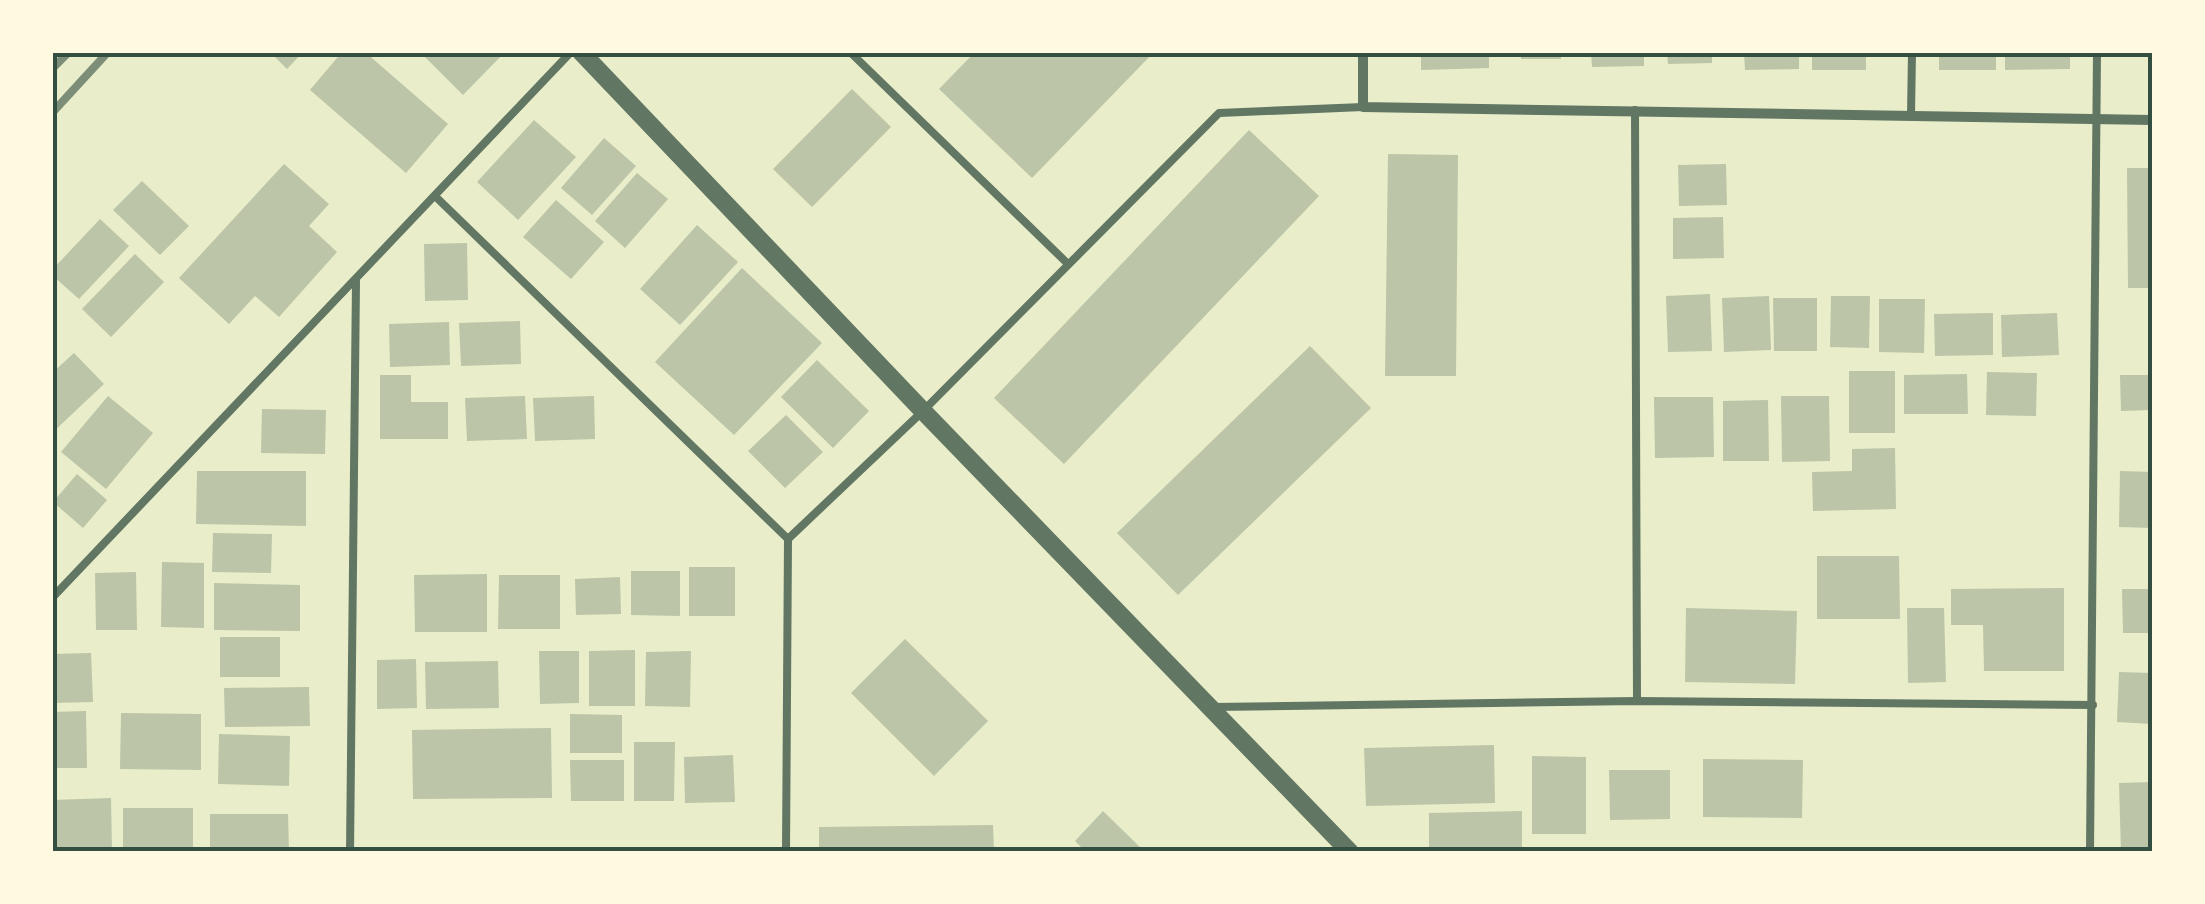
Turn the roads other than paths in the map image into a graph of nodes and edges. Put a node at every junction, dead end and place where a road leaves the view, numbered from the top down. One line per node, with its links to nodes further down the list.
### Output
1 (571, 52): 12 (lane)
2 (581, 52): 15 (street)
3 (850, 52): 13 (lane)
4 (1363, 52): 7 (street)
5 (1912, 52): 9 (lane)
6 (2097, 52): 10 (lane)
7 (1363, 107): 8 (street); 13 (lane)
8 (1635, 110): 9 (street); 18 (lane)
9 (1911, 115): 10 (street)
10 (2096, 119): 11 (street); 19 (lane)
11 (2152, 120)
12 (436, 196): 14 (lane); 16 (lane)
13 (1068, 264): 15 (lane)
14 (356, 279): 17 (lane); 21 (lane)
15 (923, 412): 16 (lane); 20 (street)
16 (788, 539): 22 (lane)
17 (52, 598)
18 (1637, 701): 19 (lane); 20 (lane)
19 (2093, 705): 24 (lane)
20 (1208, 707): 23 (street)
21 (350, 852)
22 (786, 852)
23 (1350, 852)
24 (2090, 852)

